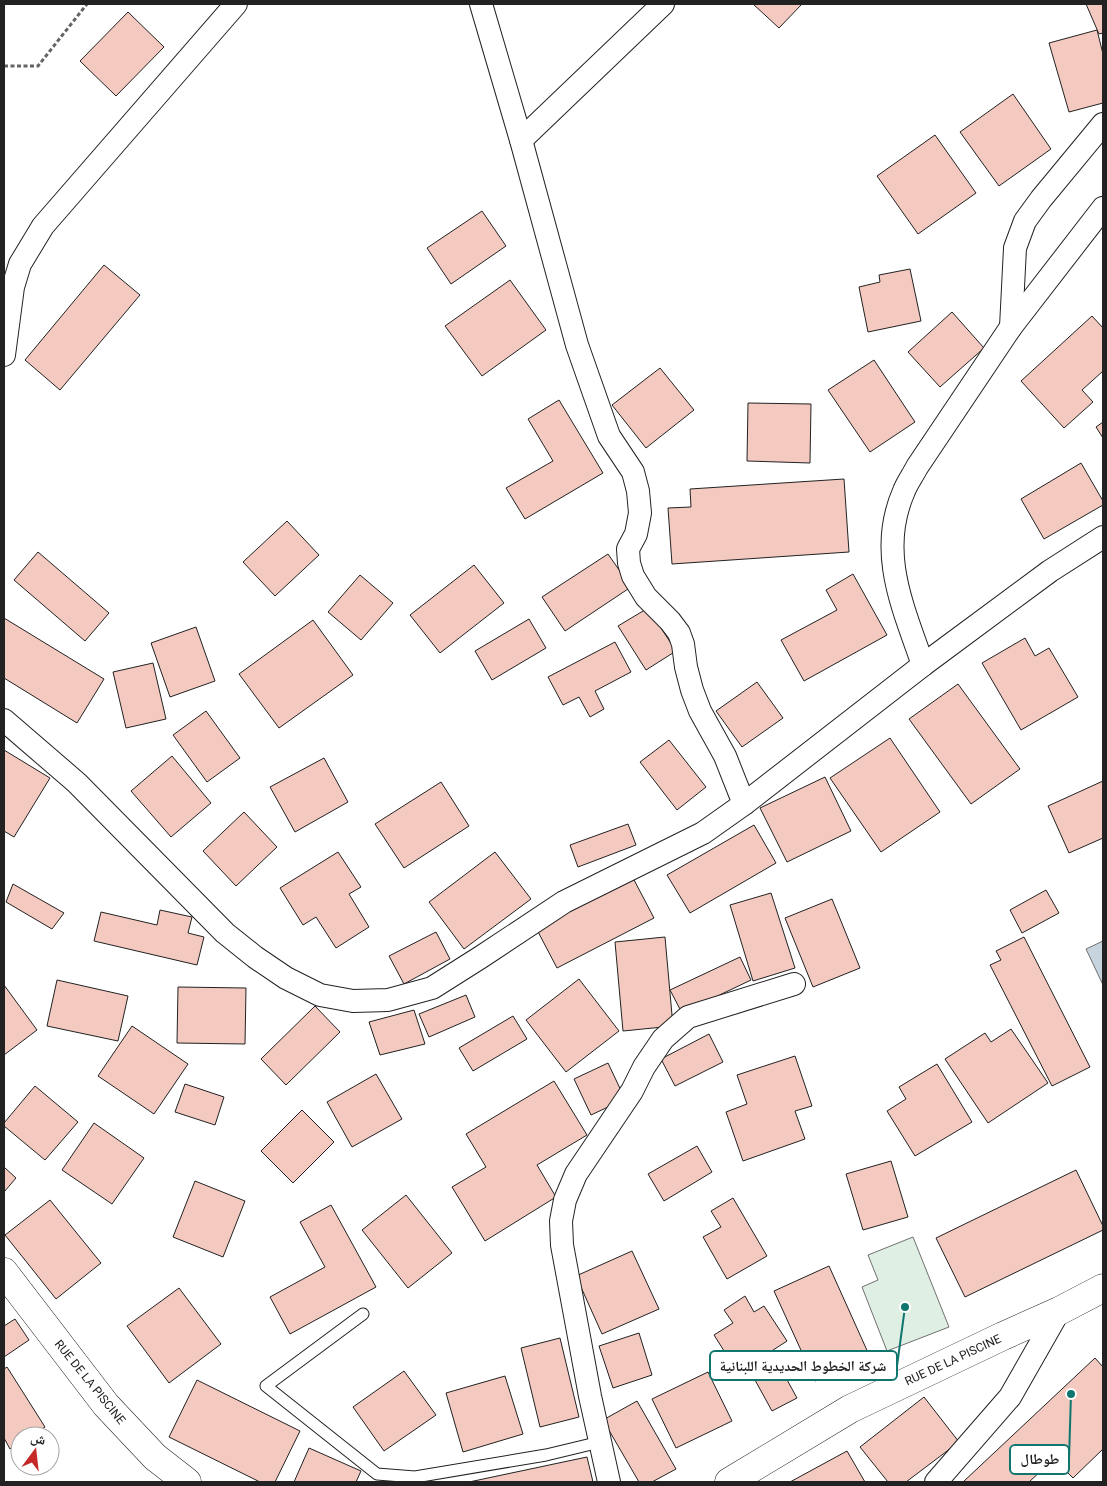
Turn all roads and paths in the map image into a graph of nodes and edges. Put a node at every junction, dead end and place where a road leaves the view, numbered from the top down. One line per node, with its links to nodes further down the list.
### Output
1 (87, 4): 5 (path)
2 (236, 4): 10 (street)
3 (481, 4): 7 (street)
4 (663, 4): 7 (street)
5 (4, 66)
6 (1103, 124): 9 (street)
7 (521, 140): 14 (street)
8 (1103, 208): 9 (street)
9 (1011, 327): 12 (street)
10 (4, 356)
11 (1103, 537): 12 (street)
12 (923, 665): 14 (street)
13 (4, 720): 14 (street)
14 (744, 804)
15 (794, 984): 20 (street)
16 (4, 1272): 21 (street, RUE DE LA PISCINE)
17 (1103, 1288): 18 (street, RUE DE LA PISCINE)
18 (1060, 1311): 23 (street, RUE DE LA PISCINE); 24 (street)
19 (363, 1314): 20 (lane)
20 (600, 1442): 22 (street)
21 (187, 1482)
22 (609, 1482)
23 (729, 1482)
24 (936, 1482)

